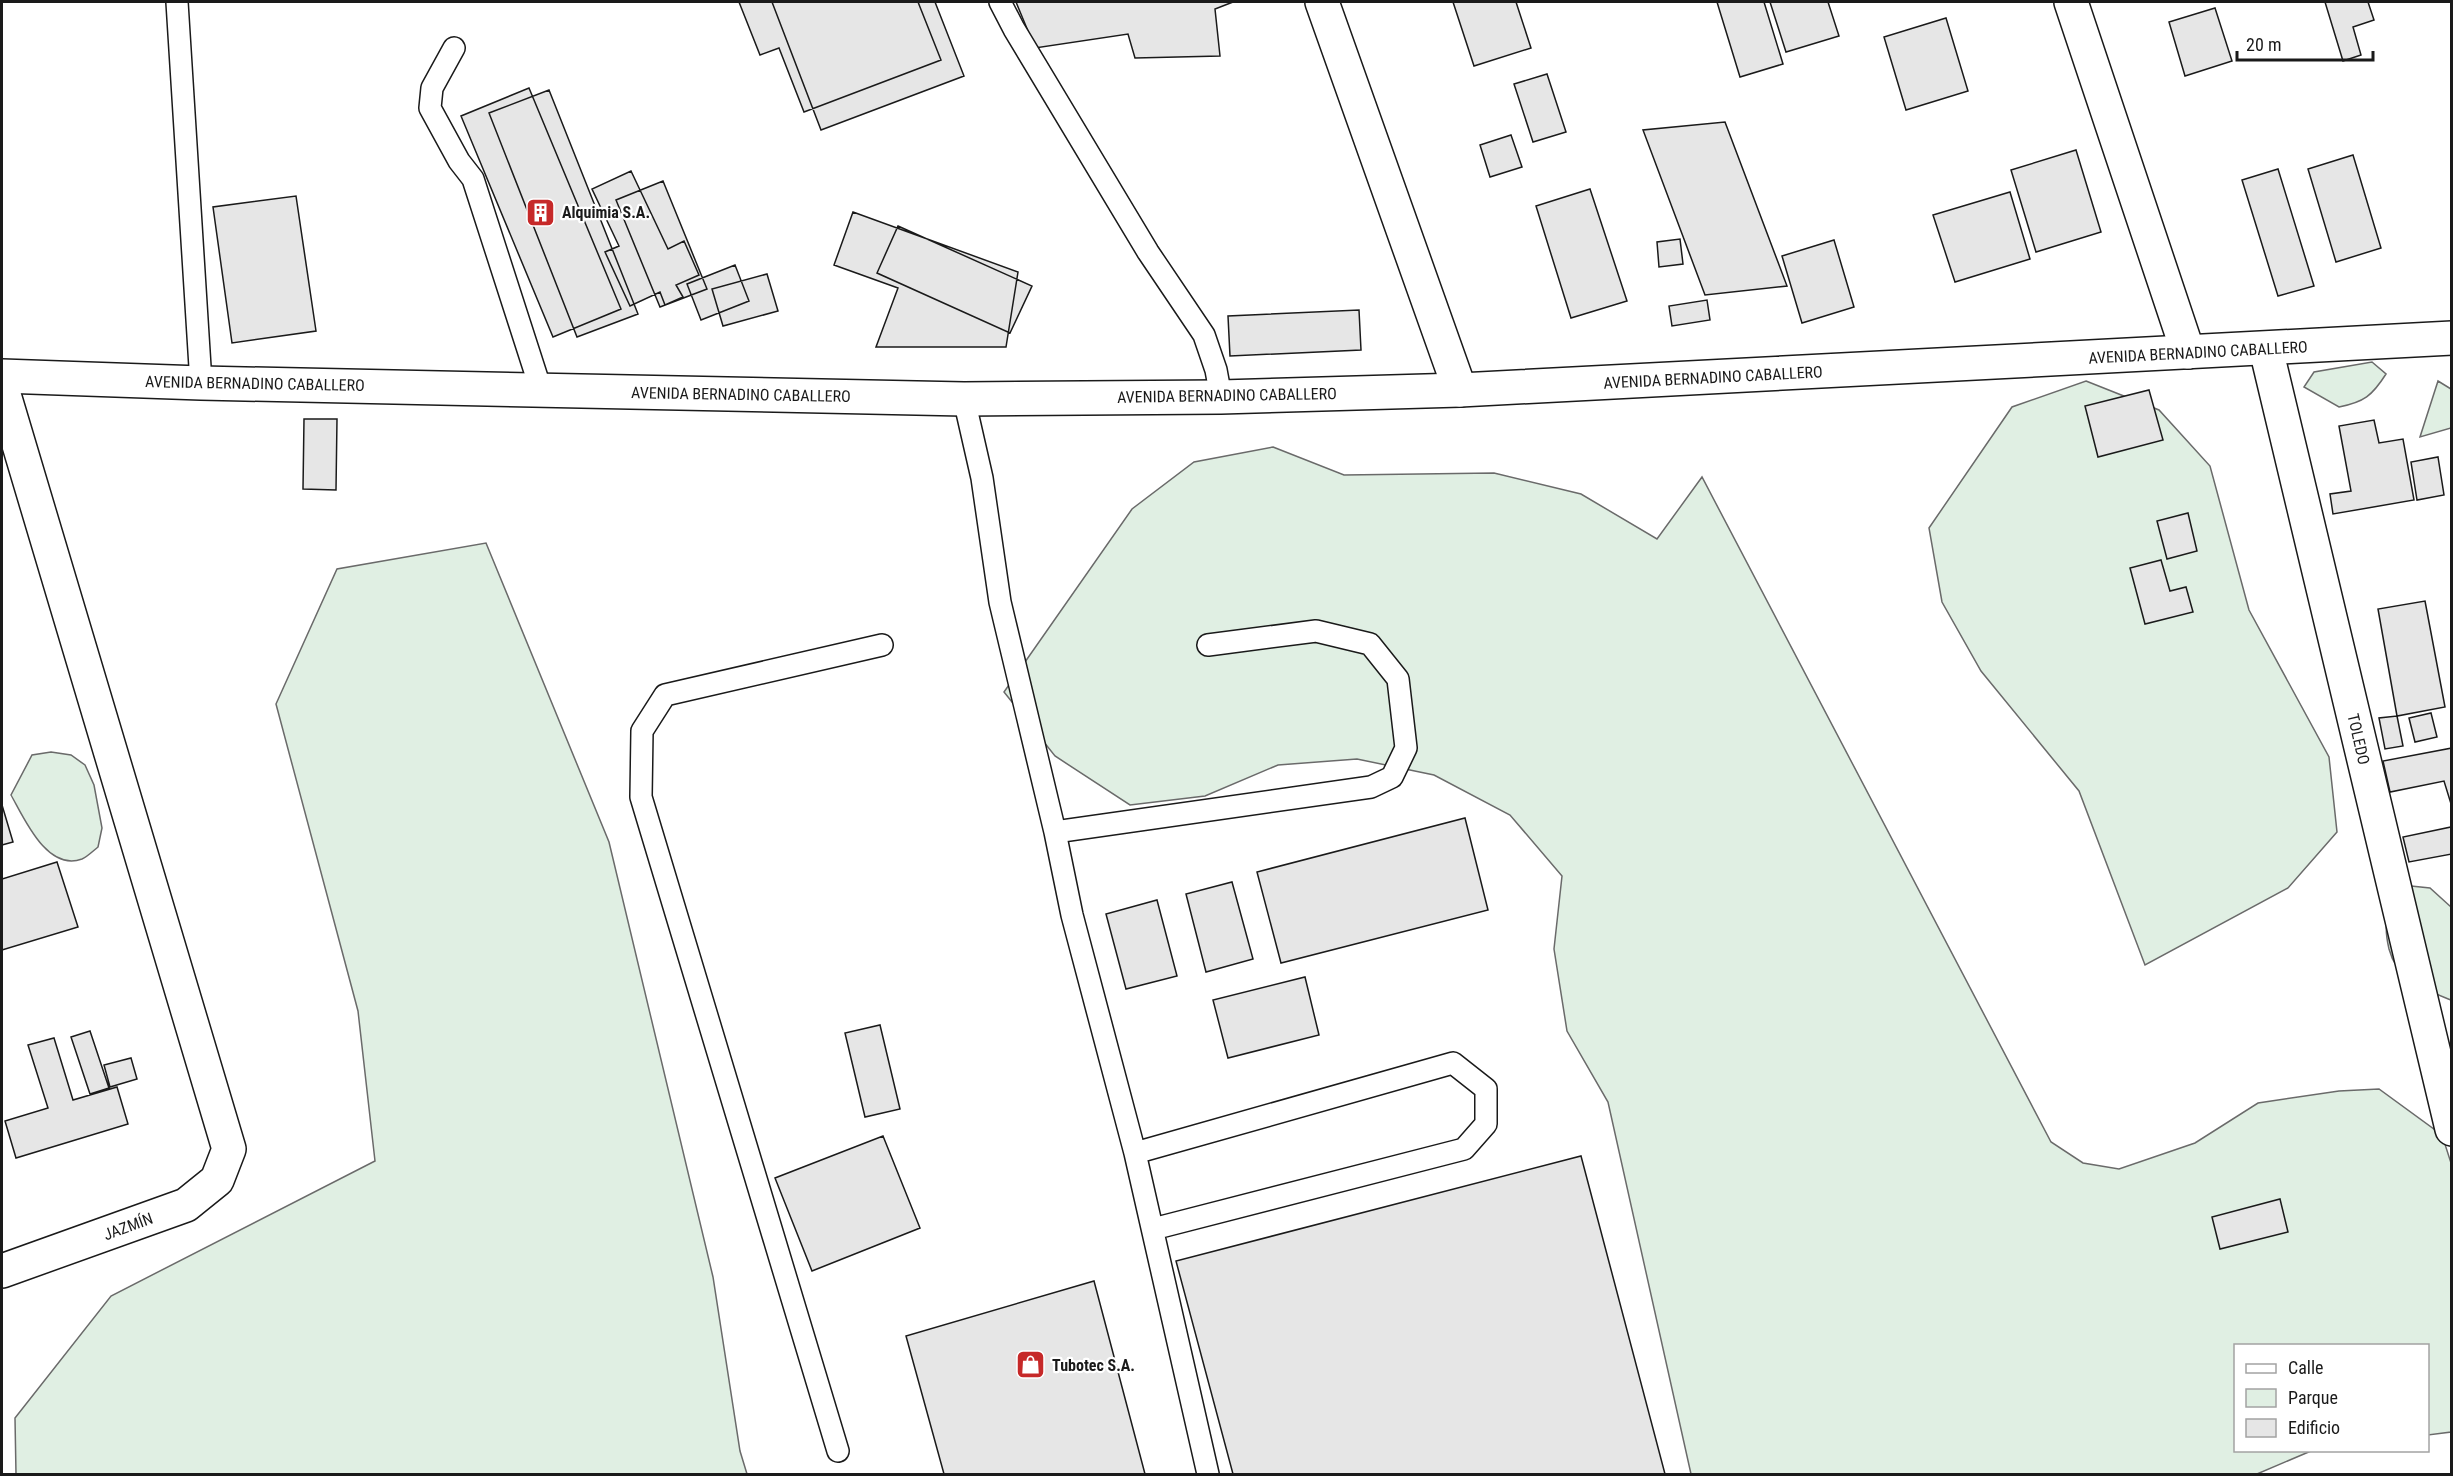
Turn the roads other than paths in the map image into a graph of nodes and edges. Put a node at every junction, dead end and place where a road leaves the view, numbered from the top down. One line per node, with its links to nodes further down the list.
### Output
1 (177, 2): 10 (lane)
2 (1000, 2): 14 (lane)
3 (1322, 2): 13 (street)
4 (2071, 2): 8 (street)
5 (453, 48): 12 (lane)
6 (2451, 338): 7 (street, AVENIDA BERNADINO CABALLERO)
7 (2266, 349): 8 (street, AVENIDA BERNADINO CABALLERO); 19 (street, TOLEDO)
8 (2188, 352): 13 (street, AVENIDA BERNADINO CABALLERO)
9 (2, 376): 10 (street, AVENIDA BERNADINO CABALLERO)
10 (201, 382): 12 (street, AVENIDA BERNADINO CABALLERO)
11 (2, 388): 22 (street, JAZMÍN)
12 (541, 390): 15 (street, AVENIDA BERNADINO CABALLERO)
13 (1460, 390): 14 (street, AVENIDA BERNADINO CABALLERO)
14 (1221, 397): 15 (street, AVENIDA BERNADINO CABALLERO)
15 (964, 399): 18 (lane)
16 (882, 645): 23 (lane)
17 (1208, 645): 18 (lane)
18 (1054, 832): 20 (lane)
19 (2451, 1129)
20 (1135, 1153): 21 (lane); 21 (lane)
21 (1153, 1229): 24 (lane)
22 (2, 1271)
23 (838, 1451)
24 (1208, 1474)

